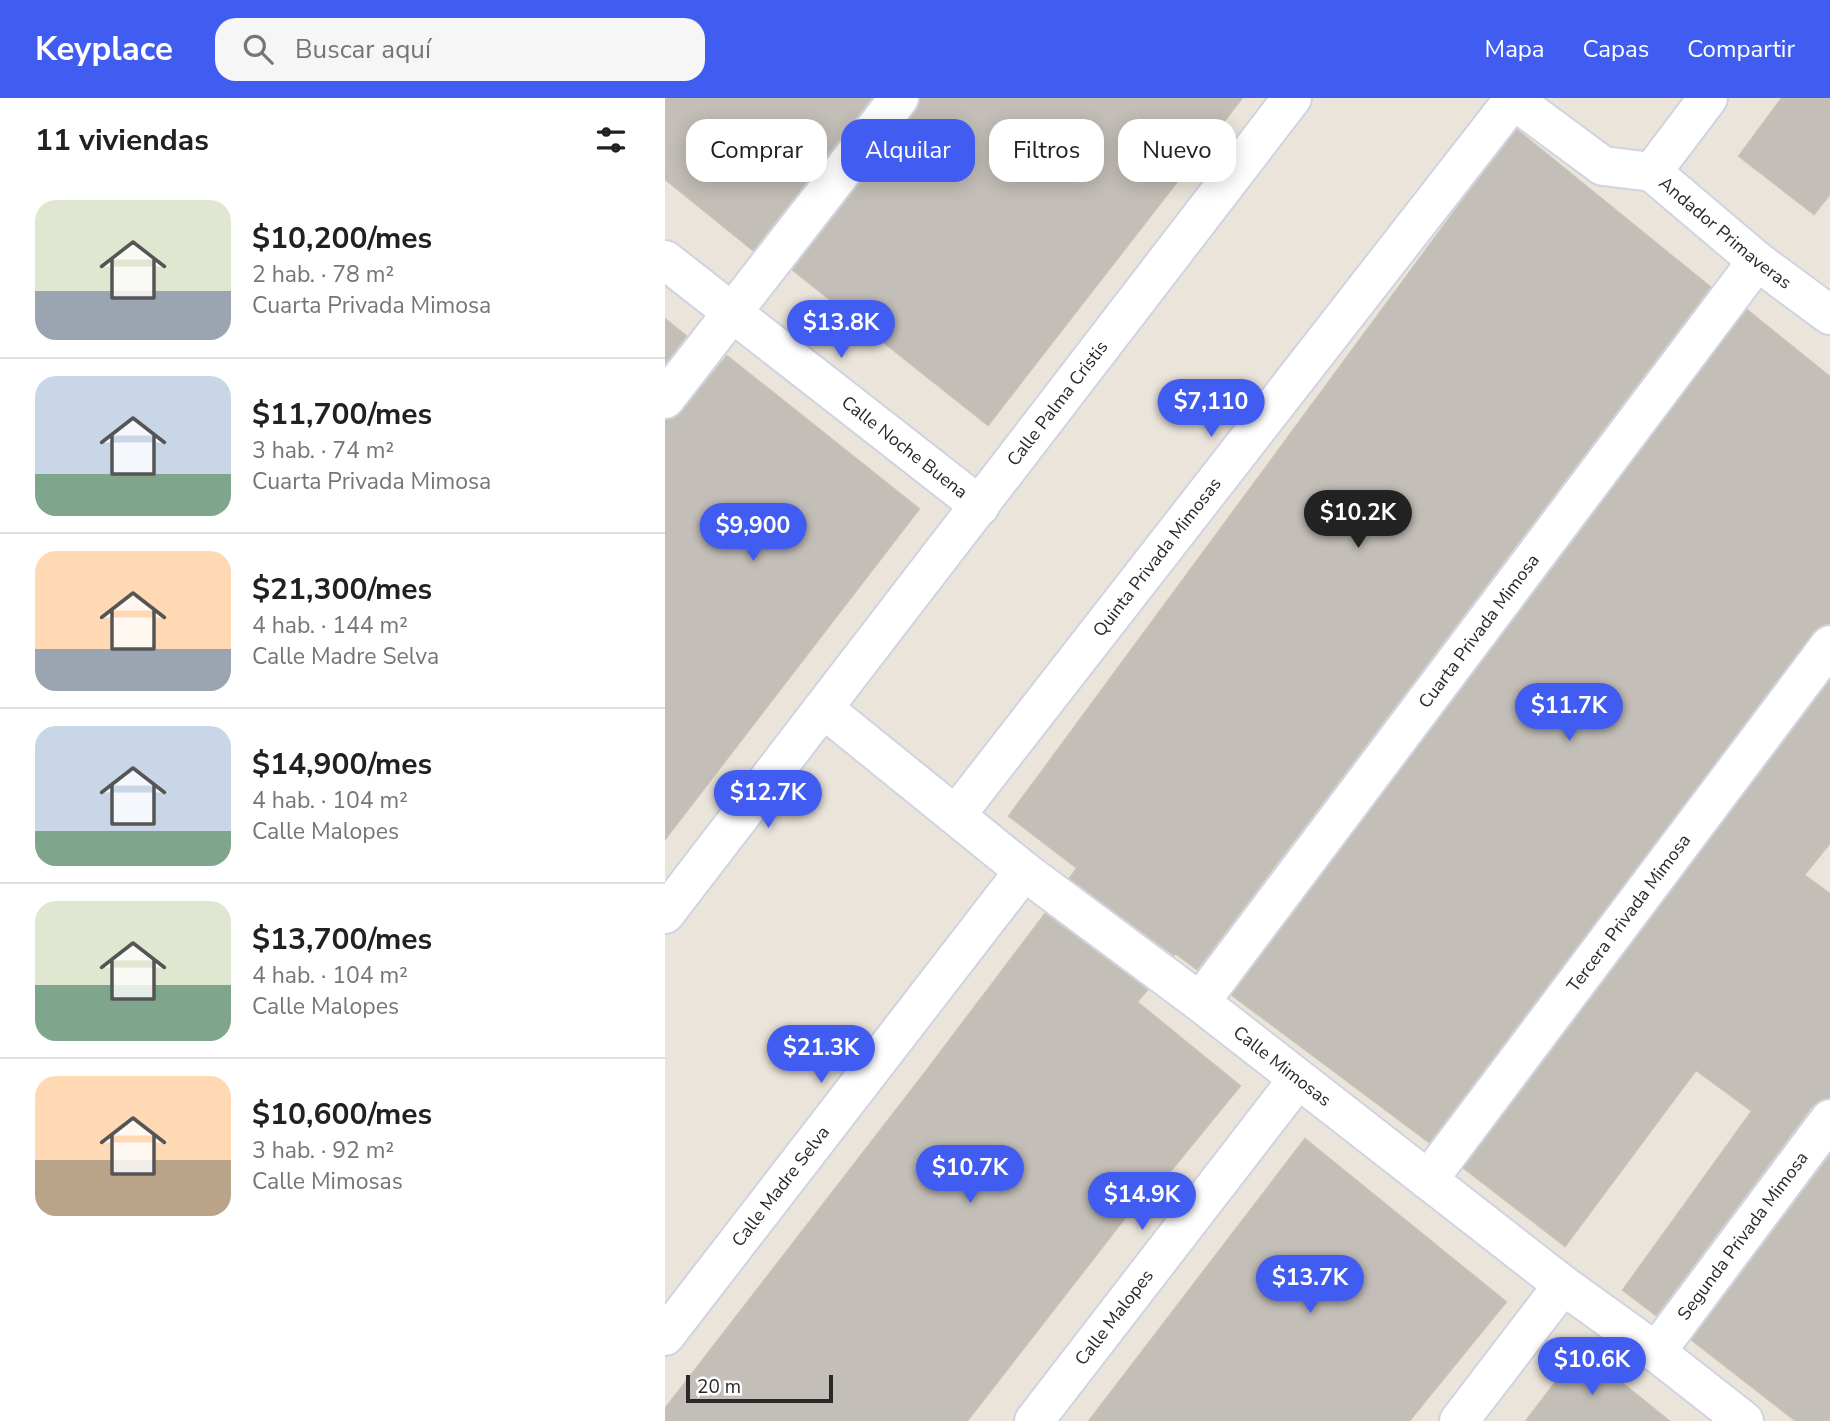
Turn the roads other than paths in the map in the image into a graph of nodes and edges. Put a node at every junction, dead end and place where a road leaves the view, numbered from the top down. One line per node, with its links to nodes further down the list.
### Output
1 (899, 98): 8 (street)
2 (1292, 98): 11 (street, Calle Palma Cristis)
3 (1708, 98): 5 (street)
4 (1512, 99): 5 (street, Andador Primaveras); 14 (street, Quinta Privada Mimosas)
5 (1653, 172): 7 (street, Andador Primaveras)
6 (665, 260): 8 (street, Calle Noche Buena)
7 (1757, 261): 9 (street, Andador Primaveras); 17 (street, Cuarta Privada Mimosa)
8 (733, 313): 10 (street); 11 (street, Calle Noche Buena)
9 (1830, 315)
10 (665, 399)
11 (980, 506): 13 (street, Calle Palma Cristis)
12 (1830, 645): 20 (street, Tercera Privada Mimosa)
13 (824, 709): 14 (street, Calle Mimosas); 16 (street, Calle Palma Cristis)
14 (956, 815): 15 (street, Calle Mimosas)
15 (1024, 871): 17 (street, Calle Mimosas); 22 (street, Calle Madre Selva)
16 (665, 914)
17 (1200, 1002): 18 (street, Calle Mimosas)
18 (1298, 1079): 20 (street, Calle Mimosas); 24 (street, Calle Malopes)
19 (1830, 1119): 23 (street, Segunda Privada Mimosa)
20 (1427, 1180): 21 (street, Calle Mimosas)
21 (1563, 1285): 23 (street, Calle Mimosas); 25 (street)
22 (665, 1336)
23 (1656, 1352): 26 (street, Calle Mimosas)
24 (1034, 1421)
25 (1459, 1421)
26 (1744, 1421)

